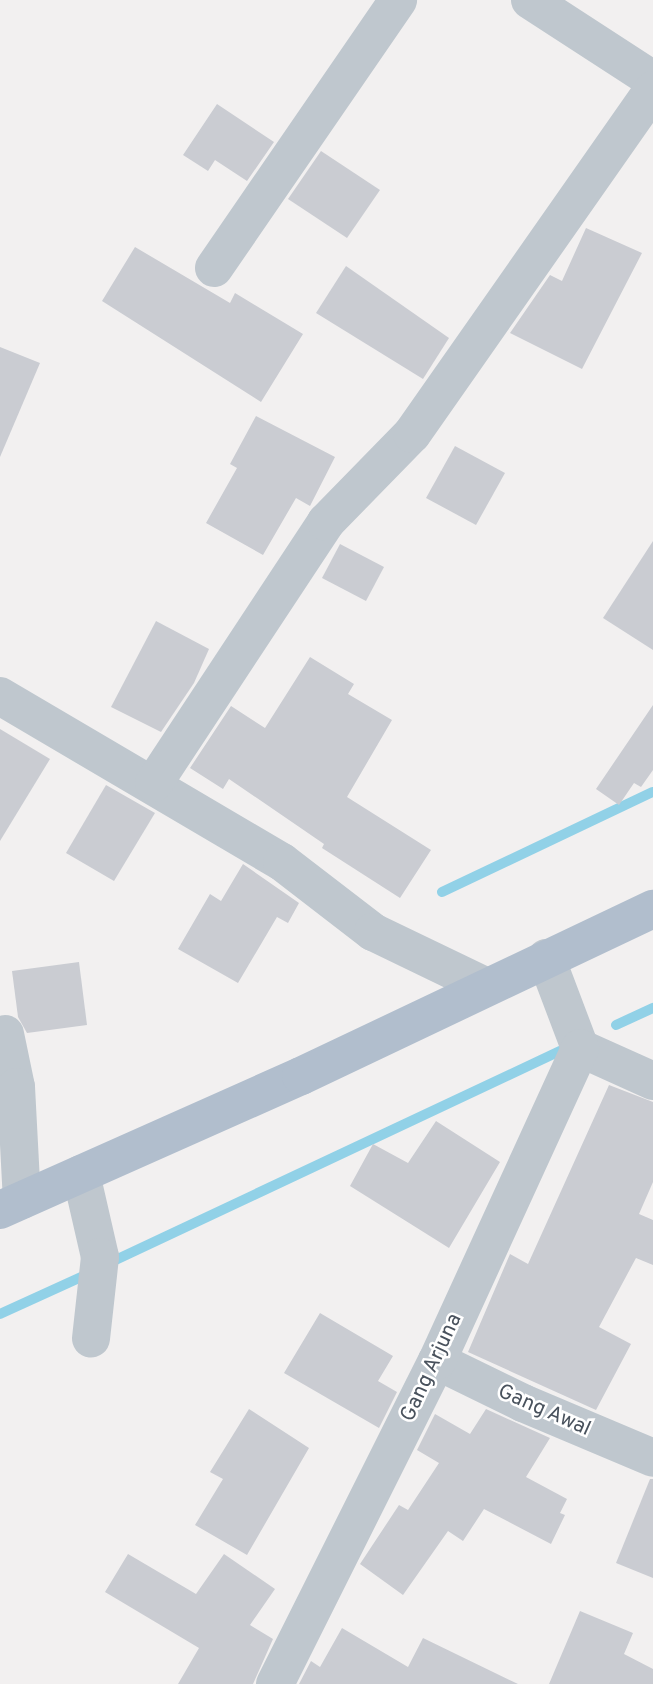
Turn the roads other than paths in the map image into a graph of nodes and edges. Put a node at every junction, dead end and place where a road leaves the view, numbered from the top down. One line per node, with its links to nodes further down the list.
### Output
1 (398, 0): 5 (street)
2 (530, 0): 3 (street)
3 (653, 80)
4 (653, 90): 7 (street)
5 (214, 268)
6 (0, 696): 7 (street)
7 (154, 783): 10 (street)
8 (653, 909): 9 (main road)
9 (546, 958): 10 (main road); 12 (street)
10 (485, 986): 14 (main road)
11 (5, 1034): 15 (street)
12 (580, 1048): 13 (street); 17 (street, Gang Arjuna)
13 (653, 1082)
14 (81, 1174): 15 (main road); 16 (street)
15 (11, 1205)
16 (91, 1339)
17 (437, 1361): 18 (street, Gang Awal); 19 (street, Gang Arjuna)
18 (653, 1458)
19 (275, 1684)

